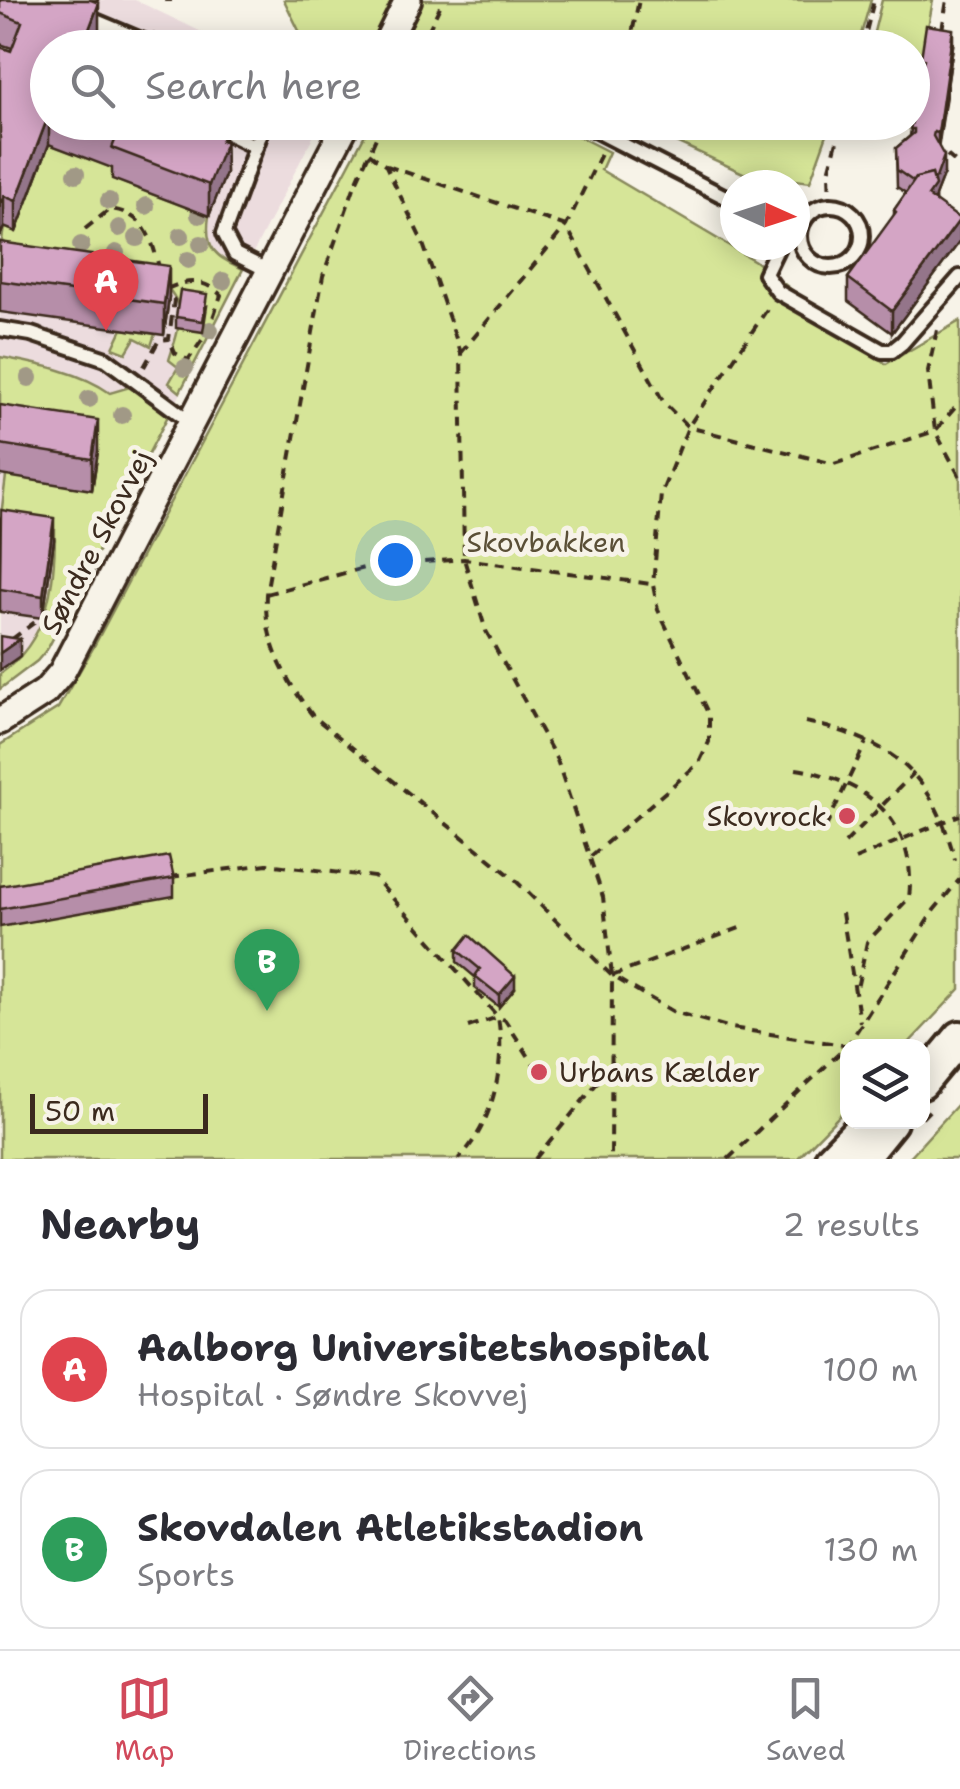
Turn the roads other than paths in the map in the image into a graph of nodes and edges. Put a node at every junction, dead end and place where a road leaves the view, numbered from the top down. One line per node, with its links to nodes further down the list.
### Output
1 (408, 0): 4 (street)
2 (82, 14): 3 (lane)
3 (119, 30)
4 (393, 30)
5 (241, 140): 9 (lane)
6 (259, 140): 9 (lane)
7 (338, 140): 13 (street, Søndre Skovvej)
8 (608, 140): 10 (lane)
9 (256, 147): 13 (lane)
10 (720, 195)
11 (798, 233): 11 (lane)
12 (772, 260): 14 (lane)
13 (271, 272): 16 (street, Søndre Skovvej)
14 (960, 277)
15 (0, 329): 16 (lane)
16 (192, 423): 17 (street, Søndre Skovvej)
17 (0, 721)
18 (960, 1035): 19 (street); 20 (street)
19 (930, 1062)
20 (930, 1073)
21 (860, 1129): 23 (street)
22 (885, 1129): 24 (street)
23 (831, 1159)
24 (861, 1159)

